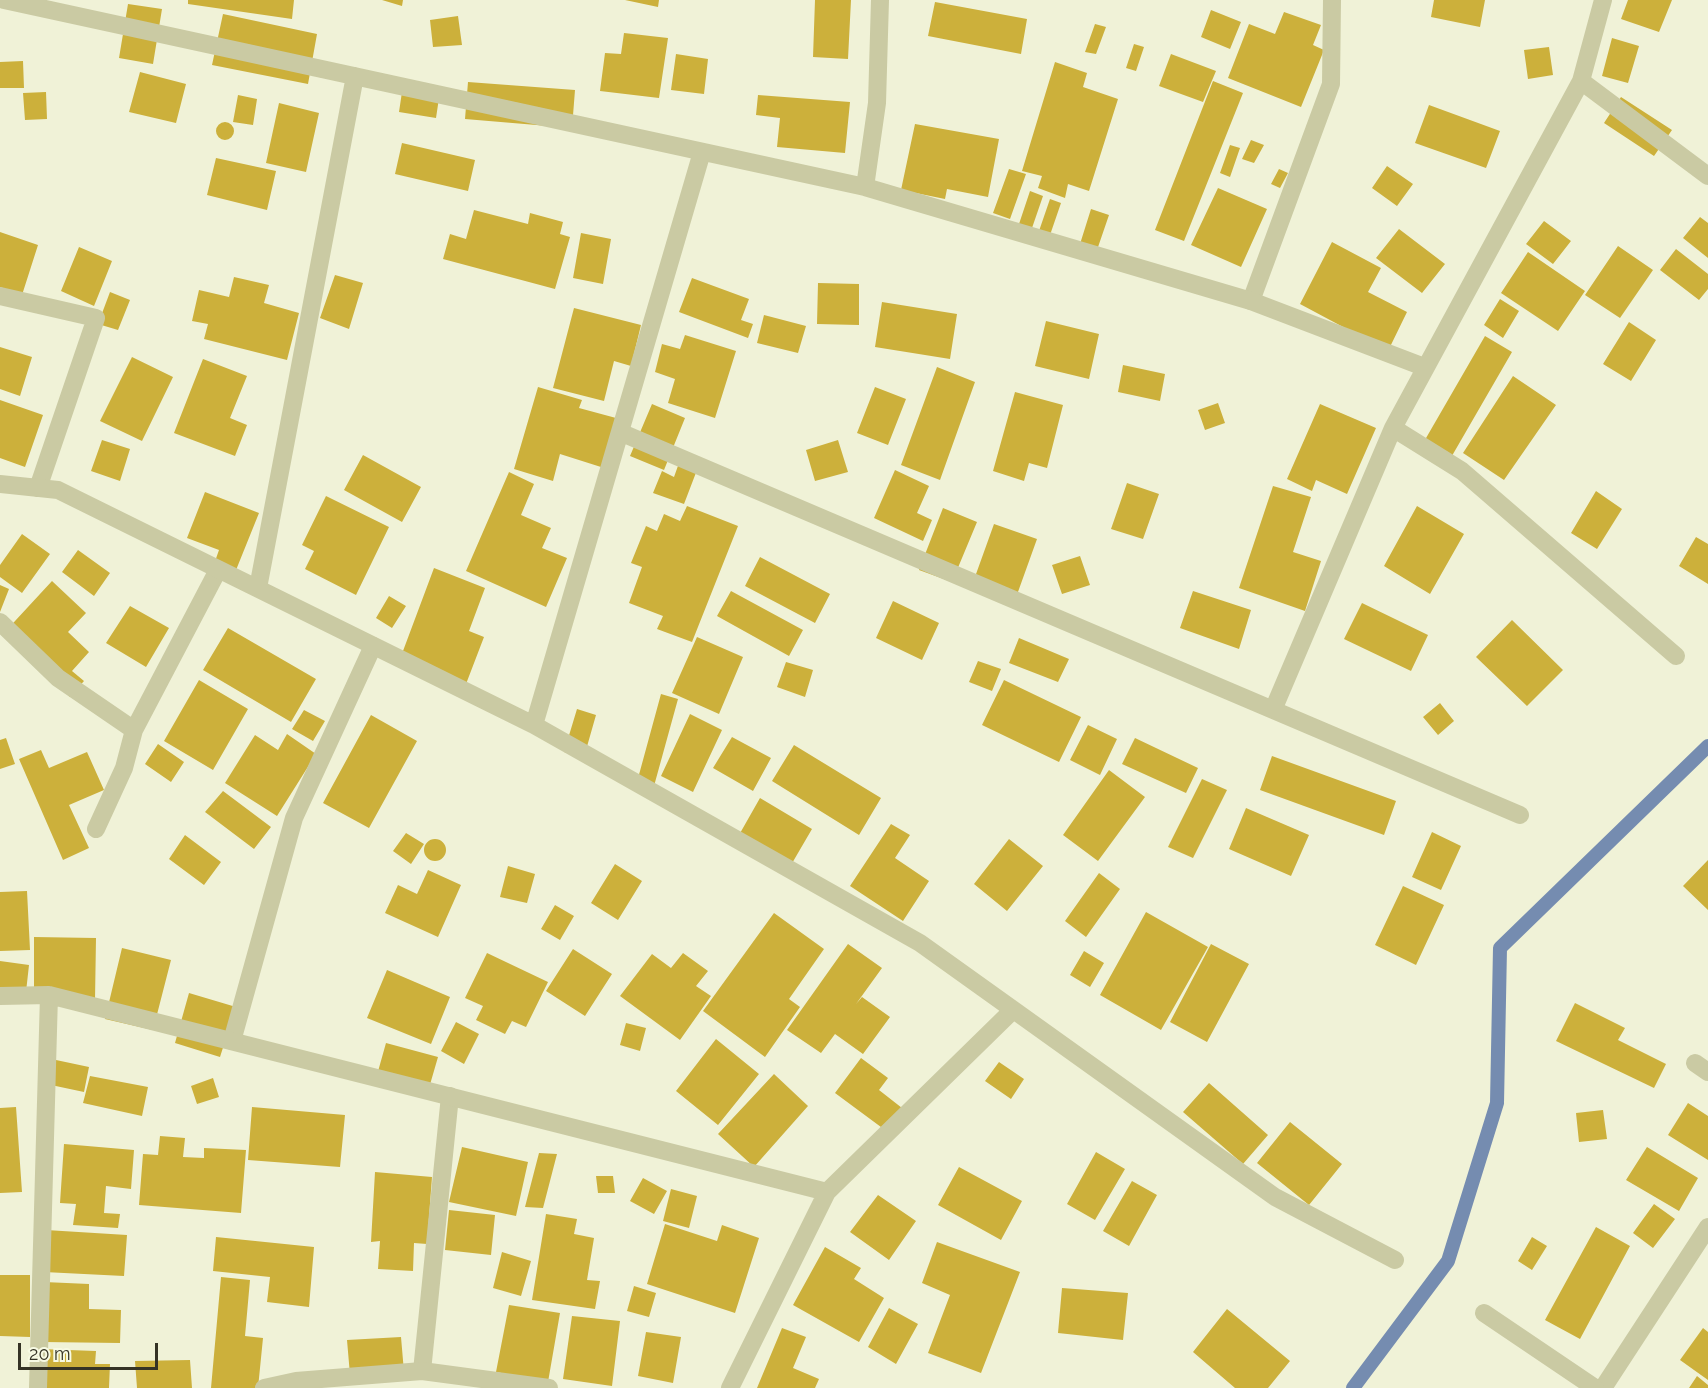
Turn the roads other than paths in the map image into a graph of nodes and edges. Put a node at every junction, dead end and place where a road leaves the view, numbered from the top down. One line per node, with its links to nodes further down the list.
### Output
1 (4, 0): 5 (street)
2 (880, 0): 9 (street)
3 (1332, 0): 11 (street)
4 (1603, 0): 6 (street)
5 (356, 76): 7 (street); 18 (street)
6 (1581, 81): 8 (street); 12 (street)
7 (702, 152): 9 (street); 14 (street)
8 (1708, 176)
9 (865, 187): 11 (street)
10 (0, 296): 16 (street)
11 (1251, 301): 12 (street)
12 (1424, 367): 13 (street)
13 (1393, 428): 21 (street); 22 (street)
14 (622, 433): 22 (street); 23 (street)
15 (0, 483): 16 (street)
16 (38, 488): 17 (street)
17 (218, 570): 18 (street); 24 (street)
18 (258, 588): 20 (street)
19 (0, 622): 24 (street)
20 (373, 646): 23 (street); 30 (street)
21 (1676, 657)
22 (1274, 710): 25 (street)
23 (534, 724): 29 (street)
24 (134, 730): 26 (street)
25 (1520, 815)
26 (96, 829)
27 (49, 995): 28 (street); 30 (street); 37 (street)
28 (0, 996)
29 (1013, 1010): 32 (street); 34 (street)
30 (232, 1041): 31 (street)
31 (450, 1096): 32 (street); 36 (street)
32 (827, 1192): 40 (street)
33 (1708, 1227): 42 (street)
34 (1395, 1260)
35 (1484, 1313): 41 (street)
36 (422, 1371): 38 (street); 39 (street)
37 (38, 1388)
38 (264, 1388)
39 (549, 1388)
40 (730, 1388)
41 (1595, 1388)
42 (1603, 1388)

